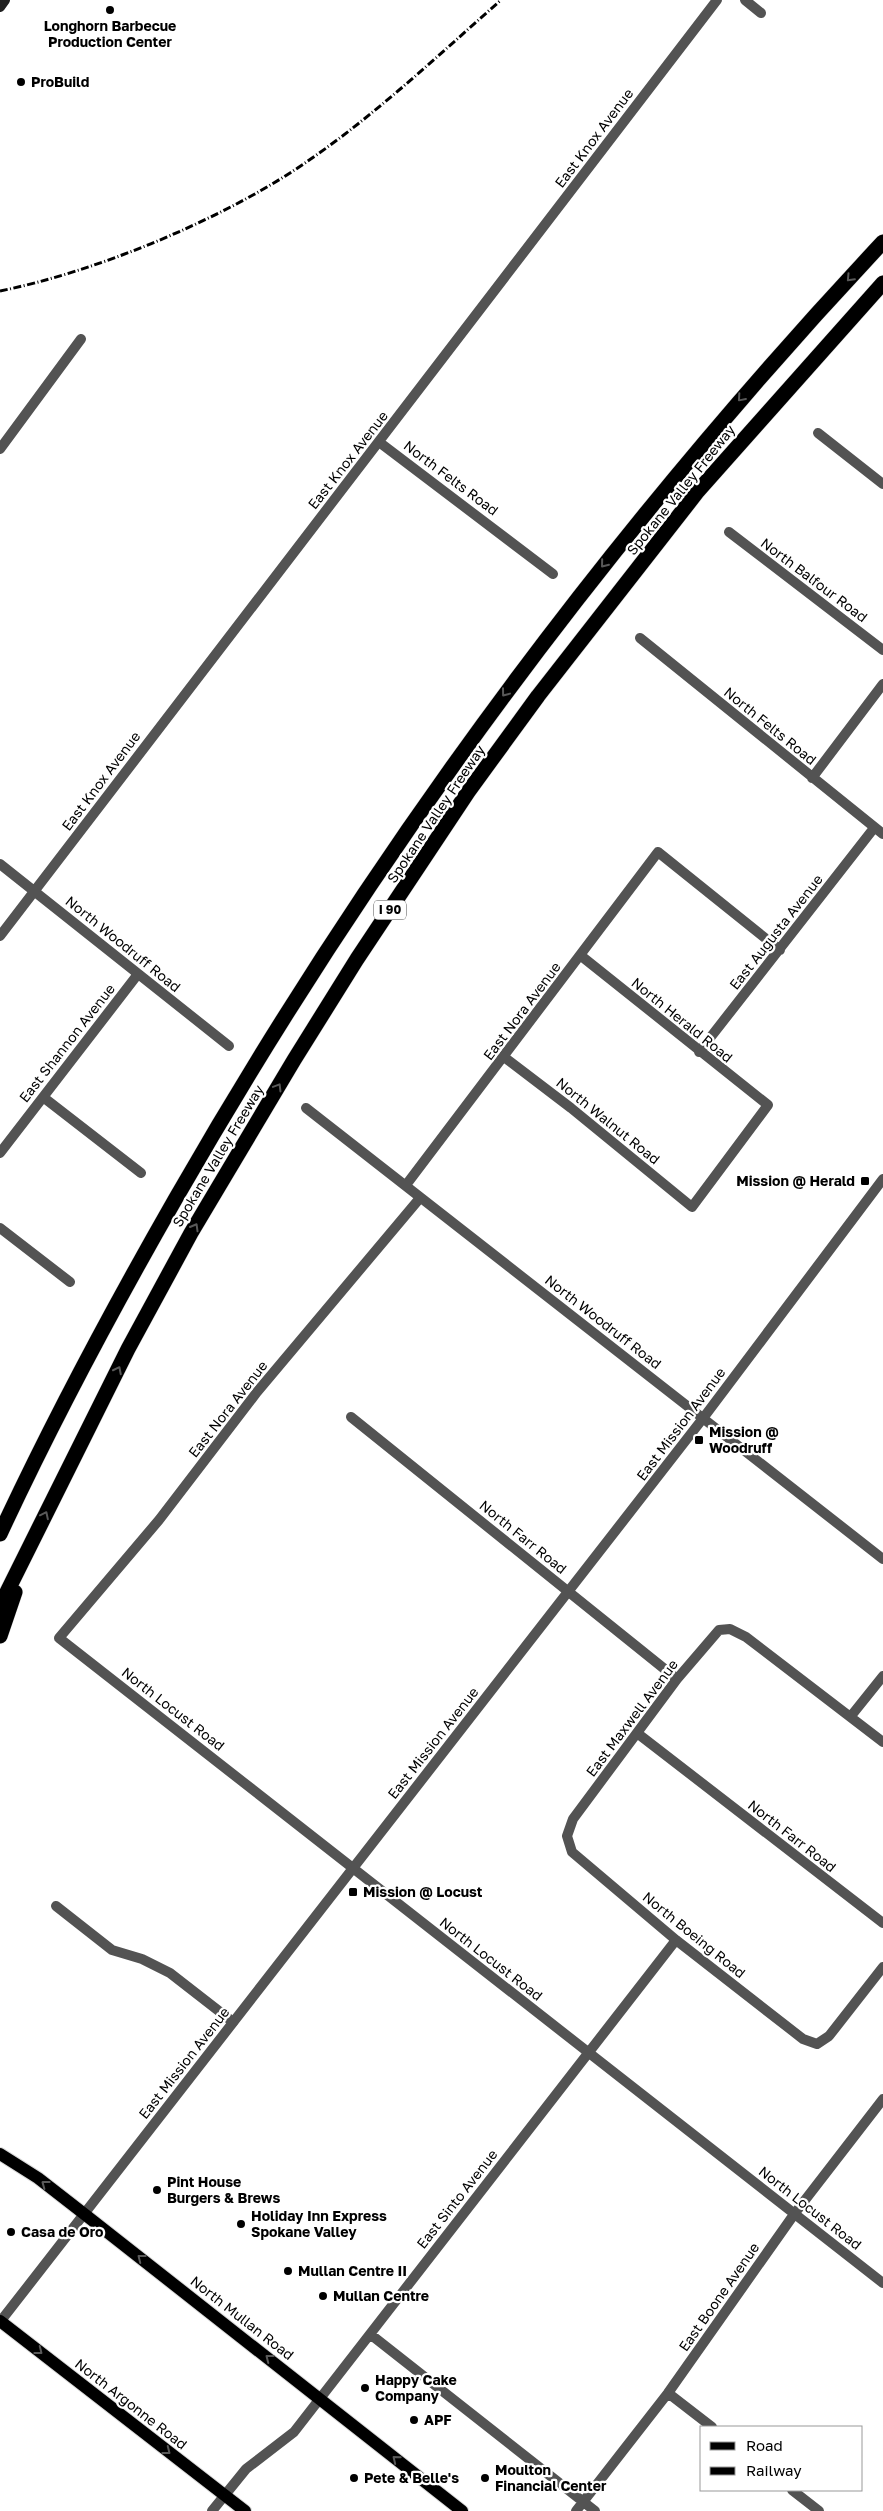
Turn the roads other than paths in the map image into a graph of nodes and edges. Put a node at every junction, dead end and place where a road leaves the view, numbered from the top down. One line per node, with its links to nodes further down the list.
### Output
1 (5, 0): 4 (main road)
2 (717, 0): 10 (street, East Knox Avenue)
3 (745, 0): 5 (street)
4 (0, 7)
5 (761, 12)
6 (883, 242): 43 (highway, Spokane Valley Freeway / I 90, one-way to 43)
7 (883, 283): 44 (highway, Spokane Valley Freeway / I 90, one-way to 7)
8 (81, 339): 11 (street)
9 (818, 433): 12 (street)
10 (379, 442): 14 (street, North Felts Road); 22 (street, East Knox Avenue)
11 (0, 449)
12 (883, 484)
13 (729, 532): 16 (street, North Balfour Road)
14 (553, 574)
15 (640, 638): 18 (street, North Felts Road)
16 (883, 650)
17 (883, 684): 18 (street)
18 (812, 778): 19 (street, North Felts Road)
19 (874, 828): 20 (street, North Felts Road); 24 (street, East Augusta Avenue)
20 (883, 834)
21 (0, 864): 22 (street, North Woodruff Road)
22 (35, 891): 23 (street, East Knox Avenue); 26 (street, North Woodruff Road)
23 (0, 936)
24 (780, 950): 25 (street, East Nora Avenue); 28 (street, East Augusta Avenue)
25 (580, 955): 28 (street, North Herald Road); 29 (street, East Nora Avenue)
26 (138, 974): 27 (street, North Woodruff Road); 30 (street, East Shannon Avenue)
27 (229, 1046)
28 (700, 1052): 38 (street, North Herald Road)
29 (504, 1057): 35 (street, East Nora Avenue); 38 (street, North Walnut Road)
30 (43, 1097): 32 (street, East Shannon Avenue); 33 (street)
31 (306, 1108): 35 (street, North Woodruff Road)
32 (0, 1153)
33 (141, 1173)
34 (883, 1178): 36 (street, East Mission Avenue)
35 (406, 1185): 37 (street, North Woodruff Road)
36 (879, 1192): 42 (street, East Mission Avenue)
37 (420, 1198): 42 (street, North Woodruff Road); 49 (street, East Nora Avenue)
38 (692, 1208)
39 (0, 1228): 40 (street)
40 (70, 1282)
41 (351, 1417): 46 (street, North Farr Road)
42 (704, 1417): 45 (street, North Woodruff Road); 46 (street, East Mission Avenue)
43 (1, 1532)
44 (34, 1538): 47 (highway, Spokane Valley Freeway / I 90); 48 (highway)
45 (883, 1560)
46 (569, 1591): 51 (street, North Farr Road); 56 (street, East Mission Avenue)
47 (0, 1606)
48 (0, 1636)
49 (60, 1638): 56 (street, North Locust Road)
50 (883, 1676): 52 (street)
51 (677, 1680): 52 (street, East Maxwell Avenue); 53 (street, East Maxwell Avenue)
52 (851, 1716): 54 (street)
53 (636, 1733): 55 (street, East Maxwell Avenue); 58 (street, North Farr Road)
54 (883, 1742)
55 (567, 1836): 59 (street, North Boeing Road)
56 (353, 1868): 61 (street, East Mission Avenue); 62 (street, North Locust Road)
57 (56, 1906): 61 (street)
58 (883, 1923)
59 (676, 1940): 60 (street, North Boeing Road); 62 (street, East Sinto Avenue)
60 (883, 1967)
61 (233, 2022): 65 (street, East Mission Avenue)
62 (588, 2053): 66 (street, North Locust Road); 69 (street, East Sinto Avenue)
63 (883, 2099): 66 (street, East Boone Avenue)
64 (0, 2154): 65 (main road, North Mullan Road, one-way to 64)
65 (84, 2213): 68 (street, East Mission Avenue); 71 (main road, North Mullan Road, one-way to 65)
66 (795, 2214): 67 (street, North Locust Road); 70 (street, East Boone Avenue)
67 (883, 2283)
68 (0, 2321): 74 (main road, North Argonne Road, one-way to 74)
69 (370, 2334): 71 (street, East Sinto Avenue); 75 (street)
70 (668, 2393): 72 (street); 75 (street, East Boone Avenue)
71 (320, 2398): 74 (street, East Sinto Avenue); 78 (main road, North Mullan Road, one-way to 71)
72 (711, 2426)
73 (793, 2491): 81 (street)
74 (224, 2495): 76 (street, East Sinto Avenue); 77 (main road, North Argonne Road)
75 (583, 2502): 79 (street, East Boone Avenue); 80 (street)
76 (212, 2511)
77 (245, 2511)
78 (462, 2511)
79 (576, 2511)
80 (595, 2511)
81 (819, 2511)

